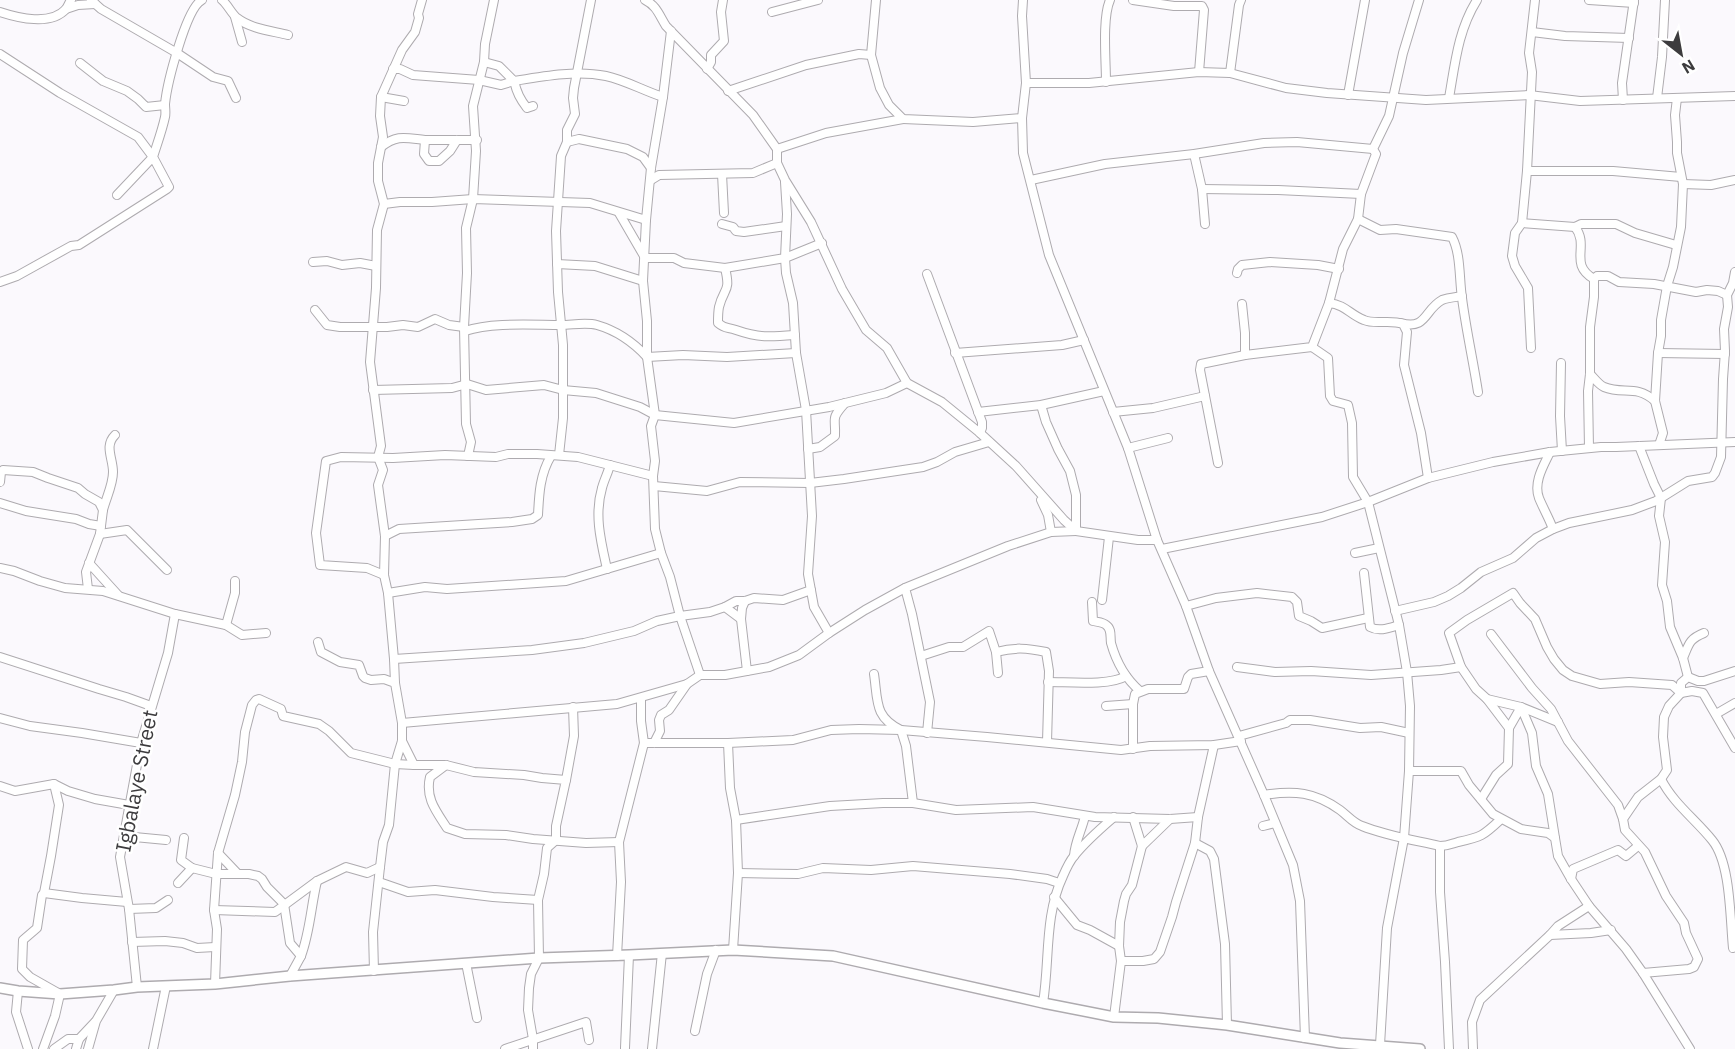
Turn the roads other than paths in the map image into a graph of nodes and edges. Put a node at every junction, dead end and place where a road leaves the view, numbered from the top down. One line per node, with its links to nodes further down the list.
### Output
1 (71, 0): 23 (street)
2 (202, 0): 32 (street)
3 (222, 0): 26 (street)
4 (422, 0): 37 (street)
5 (494, 0): 35 (street)
6 (591, 0): 41 (street)
7 (645, 0): 27 (street)
8 (723, 0): 38 (street)
9 (818, 0): 25 (street)
10 (876, 0): 34 (street)
11 (1023, 0): 45 (street)
12 (1110, 0): 44 (street)
13 (1133, 0): 39 (street)
14 (1241, 0): 40 (street)
15 (1365, 0): 47 (street)
16 (1419, 0): 53 (street)
17 (1478, 0): 54 (street)
18 (1534, 0): 28 (street)
19 (1589, 0): 21 (street)
20 (1665, 0): 55 (street)
21 (1634, 1): 30 (street)
22 (93, 2): 23 (street); 32 (street)
23 (66, 9): 24 (street)
24 (0, 12)
25 (772, 12)
26 (235, 17): 29 (street); 31 (street)
27 (671, 31): 38 (street); 51 (street)
28 (1532, 32): 30 (street); 48 (street)
29 (288, 35)
30 (1629, 38): 57 (street)
31 (242, 42)
32 (177, 53): 52 (street); 59 (street)
33 (0, 54): 71 (street)
34 (871, 55): 46 (street); 61 (street)
35 (484, 62): 42 (street); 43 (street)
36 (80, 63): 59 (street)
37 (393, 69): 42 (street); 50 (street)
38 (707, 69): 46 (street)
39 (1199, 72): 40 (street); 44 (street)
40 (1230, 73): 47 (street)
41 (578, 74): 43 (street); 51 (street); 66 (street)
42 (479, 80): 43 (street); 65 (street)
43 (514, 81): 60 (street)
44 (1106, 81): 45 (street)
45 (1026, 83): 62 (street)
46 (728, 91): 68 (street)
47 (1348, 95): 53 (street)
48 (1529, 95): 54 (street); 57 (street); 74 (street)
49 (1735, 96): 56 (street)
50 (381, 97): 58 (street); 67 (street)
51 (663, 97): 73 (street)
52 (236, 98)
53 (1393, 98): 54 (street); 69 (street)
54 (1449, 98)
55 (1657, 98): 56 (street); 57 (street)
56 (1677, 98): 80 (street)
57 (1623, 100)
58 (404, 101)
59 (165, 105): 71 (street)
60 (533, 106)
61 (903, 118): 62 (street); 68 (street)
62 (1022, 118): 79 (street)
63 (425, 140): 64 (street); 64 (street); 67 (street)
64 (457, 140): 65 (street)
65 (477, 140): 85 (street)
66 (567, 142): 73 (street); 86 (street)
67 (381, 147): 87 (street)
68 (777, 149): 72 (street)
69 (1372, 149): 70 (street); 83 (street)
70 (1194, 154): 79 (street); 82 (street)
71 (153, 157): 84 (street); 111 (street)
72 (777, 163): 75 (street); 78 (street)
73 (651, 168): 76 (street); 77 (street)
74 (1527, 171): 80 (street); 92 (street)
75 (723, 174): 76 (street); 89 (street)
76 (659, 175): 77 (street)
77 (651, 180): 91 (street)
78 (785, 180): 95 (street); 97 (street)
79 (1030, 180): 123 (street)
80 (1682, 180): 81 (street); 98 (street)
81 (1735, 180)
82 (1202, 189): 83 (street); 94 (street)
83 (1361, 194): 90 (street)
84 (117, 195)
85 (473, 199): 86 (street); 87 (street); 121 (street)
86 (559, 202): 88 (street); 102 (street)
87 (384, 204): 103 (street)
88 (619, 213): 91 (street); 99 (street)
89 (724, 213)
90 (1358, 219): 105 (street); 114 (street)
91 (646, 220): 99 (street)
92 (1522, 223): 96 (street); 125 (street)
93 (722, 224): 95 (street)
94 (1205, 224)
95 (786, 226): 100 (street)
96 (1575, 227): 98 (street); 109 (street)
97 (822, 243): 100 (street); 134 (street)
98 (1676, 245): 112 (street)
99 (645, 258): 104 (street); 110 (street)
100 (785, 258): 104 (street); 122 (street)
101 (313, 262): 103 (street)
102 (557, 264): 110 (street); 119 (street)
103 (376, 266): 120 (street)
104 (725, 268): 122 (street)
105 (1339, 269): 107 (street); 115 (street)
106 (1735, 272): 113 (street)
107 (1237, 273)
108 (927, 274): 127 (street)
109 (1594, 279): 112 (street); 133 (street)
110 (643, 281): 131 (street)
111 (0, 282)
112 (1667, 286): 113 (street); 128 (street)
113 (1728, 295): 129 (street)
114 (1462, 296): 118 (street); 139 (street)
115 (1329, 303): 118 (street); 124 (street)
116 (1242, 304): 130 (street)
117 (315, 310): 120 (street)
118 (1397, 322): 171 (street)
119 (561, 325): 121 (street); 131 (street); 137 (street)
120 (372, 328): 121 (street); 136 (street)
121 (465, 329): 135 (street)
122 (795, 335): 126 (street)
123 (1084, 340): 127 (street); 138 (street)
124 (1311, 347): 130 (street); 177 (street)
125 (1531, 348)
126 (796, 353): 131 (street); 144 (street)
127 (955, 353): 145 (street)
128 (1658, 353): 129 (street); 141 (street)
129 (1725, 354): 154 (street)
130 (1245, 355): 140 (street)
131 (647, 357): 147 (street)
132 (1561, 363): 162 (street)
133 (1590, 374): 141 (street); 160 (street)
134 (907, 383): 142 (street); 148 (street)
135 (467, 384): 136 (street); 137 (street); 165 (street)
136 (373, 390): 156 (street)
137 (563, 390): 147 (street); 164 (street)
138 (1104, 391): 143 (street); 146 (street)
139 (1478, 392)
140 (1205, 396): 146 (street); 168 (street)
141 (1655, 401): 149 (street)
142 (846, 402): 144 (street); 161 (street)
143 (1041, 405): 145 (street); 182 (street)
144 (806, 410): 147 (street); 161 (street)
145 (978, 411): 148 (street)
146 (1113, 412): 159 (street)
147 (655, 415): 170 (street)
148 (980, 433): 152 (street)
149 (1663, 433): 155 (street); 158 (street)
150 (115, 435): 179 (street)
151 (1168, 438): 159 (street)
152 (990, 442): 173 (street); 175 (street)
153 (1735, 442): 154 (street)
154 (1722, 443): 155 (street); 176 (street)
155 (1674, 444): 158 (street)
156 (381, 446): 166 (street); 167 (street)
157 (1639, 446): 158 (street); 160 (street); 176 (street)
158 (1659, 446)
159 (1128, 448): 186 (street)
160 (1589, 448): 162 (street)
161 (808, 449): 173 (street)
162 (1562, 451): 163 (street)
163 (1550, 452): 171 (street); 180 (street)
164 (555, 455): 165 (street); 169 (street); 184 (street)
165 (468, 456): 167 (street)
166 (378, 457): 167 (street); 184 (street); 196 (street)
167 (393, 458)
168 (1218, 463)
169 (610, 465): 170 (street); 193 (street)
170 (653, 476): 174 (street)
171 (1428, 478): 177 (street)
172 (0, 482): 179 (street)
173 (810, 483): 174 (street); 200 (street)
174 (654, 486): 189 (street)
175 (1037, 492): 182 (street); 183 (street)
176 (1661, 498): 180 (street); 221 (street)
177 (1368, 502): 187 (street); 188 (street)
178 (0, 503): 181 (street)
179 (103, 510): 181 (street)
180 (1552, 529): 208 (street)
181 (100, 530): 191 (street); 194 (street)
182 (1076, 531): 183 (street); 185 (street)
183 (1052, 532): 198 (street)
184 (384, 536): 196 (street)
185 (1109, 537): 186 (street); 203 (street)
186 (1157, 540): 188 (street)
187 (1379, 548): 190 (street); 208 (street)
188 (1162, 549): 206 (street)
189 (661, 553): 193 (street); 210 (street)
190 (1355, 553)
191 (89, 563): 199 (street); 202 (street)
192 (0, 568): 199 (street)
193 (607, 569): 201 (street)
194 (167, 570)
195 (1364, 573): 211 (street)
196 (384, 575): 201 (street)
197 (235, 581): 213 (street)
198 (905, 588): 216 (street); 223 (street)
199 (88, 589): 202 (street)
200 (811, 590): 204 (street); 216 (street)
201 (388, 593): 226 (street)
202 (119, 596): 209 (street)
203 (1102, 600)
204 (745, 601): 207 (street); 212 (street)
205 (1092, 602): 236 (street)
206 (1186, 606): 211 (street); 231 (street)
207 (725, 607): 210 (street); 212 (street)
208 (1395, 611): 214 (street)
209 (175, 614): 213 (street); 247 (street, Igbalaye Street)
210 (680, 616): 226 (street); 234 (street)
211 (1368, 618): 214 (street)
212 (741, 619): 230 (street)
213 (226, 625): 215 (street)
214 (1399, 625): 232 (street)
215 (266, 633)
216 (829, 633): 230 (street)
217 (1704, 633): 219 (street)
218 (1491, 634): 253 (street)
219 (1690, 641): 221 (street); 225 (street)
220 (318, 642): 239 (street)
221 (1675, 643): 225 (street)
222 (996, 652): 223 (street); 233 (street); 238 (street)
223 (921, 656): 257 (street)
224 (0, 657): 247 (street)
225 (1683, 658): 237 (street)
226 (394, 659): 239 (street)
227 (1237, 666): 232 (street)
228 (1461, 667): 232 (street); 242 (street); 244 (street)
229 (1735, 670): 237 (street)
230 (747, 671): 234 (street)
231 (1209, 671): 241 (street); 259 (street)
232 (1407, 672): 258 (street)
233 (998, 674)
234 (700, 675): 240 (street)
235 (874, 675): 256 (street)
236 (1126, 676): 238 (street); 241 (street)
237 (1688, 677): 242 (street)
238 (1048, 682): 261 (street)
239 (394, 683): 254 (street)
240 (687, 684): 243 (street); 264 (street)
241 (1140, 692): 246 (street)
242 (1681, 693): 251 (street); 273 (street)
243 (641, 698): 249 (street); 263 (street)
244 (1487, 699): 250 (street); 255 (street)
245 (1735, 703): 251 (street)
246 (1133, 704): 248 (street); 268 (street)
247 (152, 706): 262 (street, Igbalaye Street)
248 (1106, 706)
249 (573, 707): 254 (street); 274 (street)
250 (1521, 707): 253 (street); 255 (street); 294 (street)
251 (1716, 714): 267 (street)
252 (0, 718): 262 (street)
253 (1558, 722): 286 (street)
254 (402, 723): 260 (street)
255 (1509, 728): 278 (street)
256 (901, 730): 257 (street); 265 (street); 279 (street)
257 (927, 733): 261 (street)
258 (1409, 733): 259 (street); 272 (street)
259 (1240, 739): 266 (street); 277 (street)
260 (402, 741): 269 (street); 270 (street)
261 (1047, 742): 268 (street)
262 (141, 743): 280 (street, Igbalaye Street)
263 (644, 743): 264 (street); 297 (street)
264 (654, 743): 265 (street)
265 (728, 743): 287 (street)
266 (1214, 745): 268 (street); 284 (street)
267 (1735, 746)
268 (1133, 749)
269 (394, 764): 270 (street); 302 (street); 304 (street)
270 (414, 765): 271 (street)
271 (446, 765): 274 (street); 296 (street)
272 (1409, 771): 278 (street); 293 (street)
273 (1661, 779): 286 (street); 327 (street)
274 (566, 780): 296 (street)
275 (54, 784): 276 (street); 280 (street); 314 (street)
276 (0, 786)
277 (1264, 795): 289 (street); 293 (street)
278 (1481, 799): 288 (street)
279 (913, 803): 281 (street); 287 (street)
280 (129, 806): 291 (street, Igbalaye Street)
281 (1085, 816): 282 (street); 303 (street)
282 (1114, 817): 283 (street); 303 (street)
283 (1133, 817): 285 (street); 299 (street)
284 (1198, 817): 285 (street); 298 (street)
285 (1170, 819): 299 (street)
286 (1623, 819): 301 (street)
287 (736, 820): 307 (street)
288 (1500, 820): 294 (street); 300 (street)
289 (1275, 823): 290 (street); 353 (street)
290 (1263, 826)
291 (124, 836): 295 (street); 319 (street, Igbalaye Street)
292 (184, 838): 305 (street)
293 (1404, 838): 300 (street); 357 (street)
294 (1555, 838): 309 (street)
295 (166, 840)
296 (556, 840): 297 (street); 317 (street)
297 (619, 842): 332 (street)
298 (1195, 843): 335 (street); 351 (street)
299 (1142, 846): 325 (street)
300 (1440, 846): 369 (street)
301 (1638, 846): 309 (street); 338 (street)
302 (218, 854): 306 (street); 308 (street)
303 (1074, 856): 312 (street)
304 (380, 867): 310 (street); 313 (street)
305 (192, 868): 308 (street); 311 (street)
306 (237, 873): 308 (street); 318 (street)
307 (738, 873): 312 (street); 329 (street)
308 (216, 874): 321 (street)
309 (1571, 879): 320 (street)
310 (317, 881): 318 (street); 331 (street)
311 (178, 883)
312 (1059, 883): 315 (street)
313 (378, 886): 317 (street); 337 (street)
314 (44, 893): 319 (street); 346 (street)
315 (1054, 897): 325 (street); 347 (street)
316 (168, 900): 319 (street)
317 (538, 900): 334 (street)
318 (284, 904): 321 (street); 331 (street)
319 (128, 906): 324 (street, Igbalaye Street)
320 (1589, 906): 322 (street); 323 (street)
321 (214, 910): 326 (street)
322 (1611, 930): 323 (street); 338 (street)
323 (1550, 935): 370 (street)
324 (132, 942): 326 (street); 342 (street, Igbalaye Street)
325 (1119, 946): 335 (street)
326 (215, 947): 340 (street)
327 (1733, 948)
328 (716, 950): 329 (street); 330 (street); 352 (street)
329 (733, 950): 347 (street)
330 (662, 952): 333 (street); 367 (street)
331 (301, 956): 339 (street)
332 (617, 956): 333 (street); 334 (street)
333 (629, 956): 358 (street)
334 (539, 958): 336 (street); 355 (street)
335 (1120, 962): 348 (street)
336 (466, 963): 337 (street); 349 (street)
337 (374, 971): 339 (street)
338 (1643, 973): 371 (street)
339 (290, 976): 340 (street)
340 (215, 984): 341 (street)
341 (166, 986): 342 (street); 364 (street)
342 (136, 987): 344 (street)
343 (0, 988): 345 (street)
344 (114, 990): 346 (street); 350 (street)
345 (18, 992): 346 (street); 359 (street)
346 (60, 994): 360 (street)
347 (1043, 1003): 348 (street)
348 (1114, 1017): 351 (street)
349 (477, 1018)
350 (96, 1021): 354 (street); 363 (street)
351 (1227, 1026): 353 (street)
352 (695, 1031)
353 (1305, 1038): 357 (street)
354 (79, 1039): 361 (street); 362 (street)
355 (533, 1039): 356 (street); 365 (street); 366 (street)
356 (589, 1040)
357 (1380, 1045): 368 (street)
358 (624, 1048)
359 (28, 1049)
360 (43, 1049)
361 (54, 1049)
362 (76, 1049)
363 (88, 1049)
364 (153, 1049)
365 (505, 1049)
366 (533, 1049)
367 (652, 1049)
368 (1420, 1049)
369 (1449, 1049)
370 (1473, 1049)
371 (1690, 1049)

